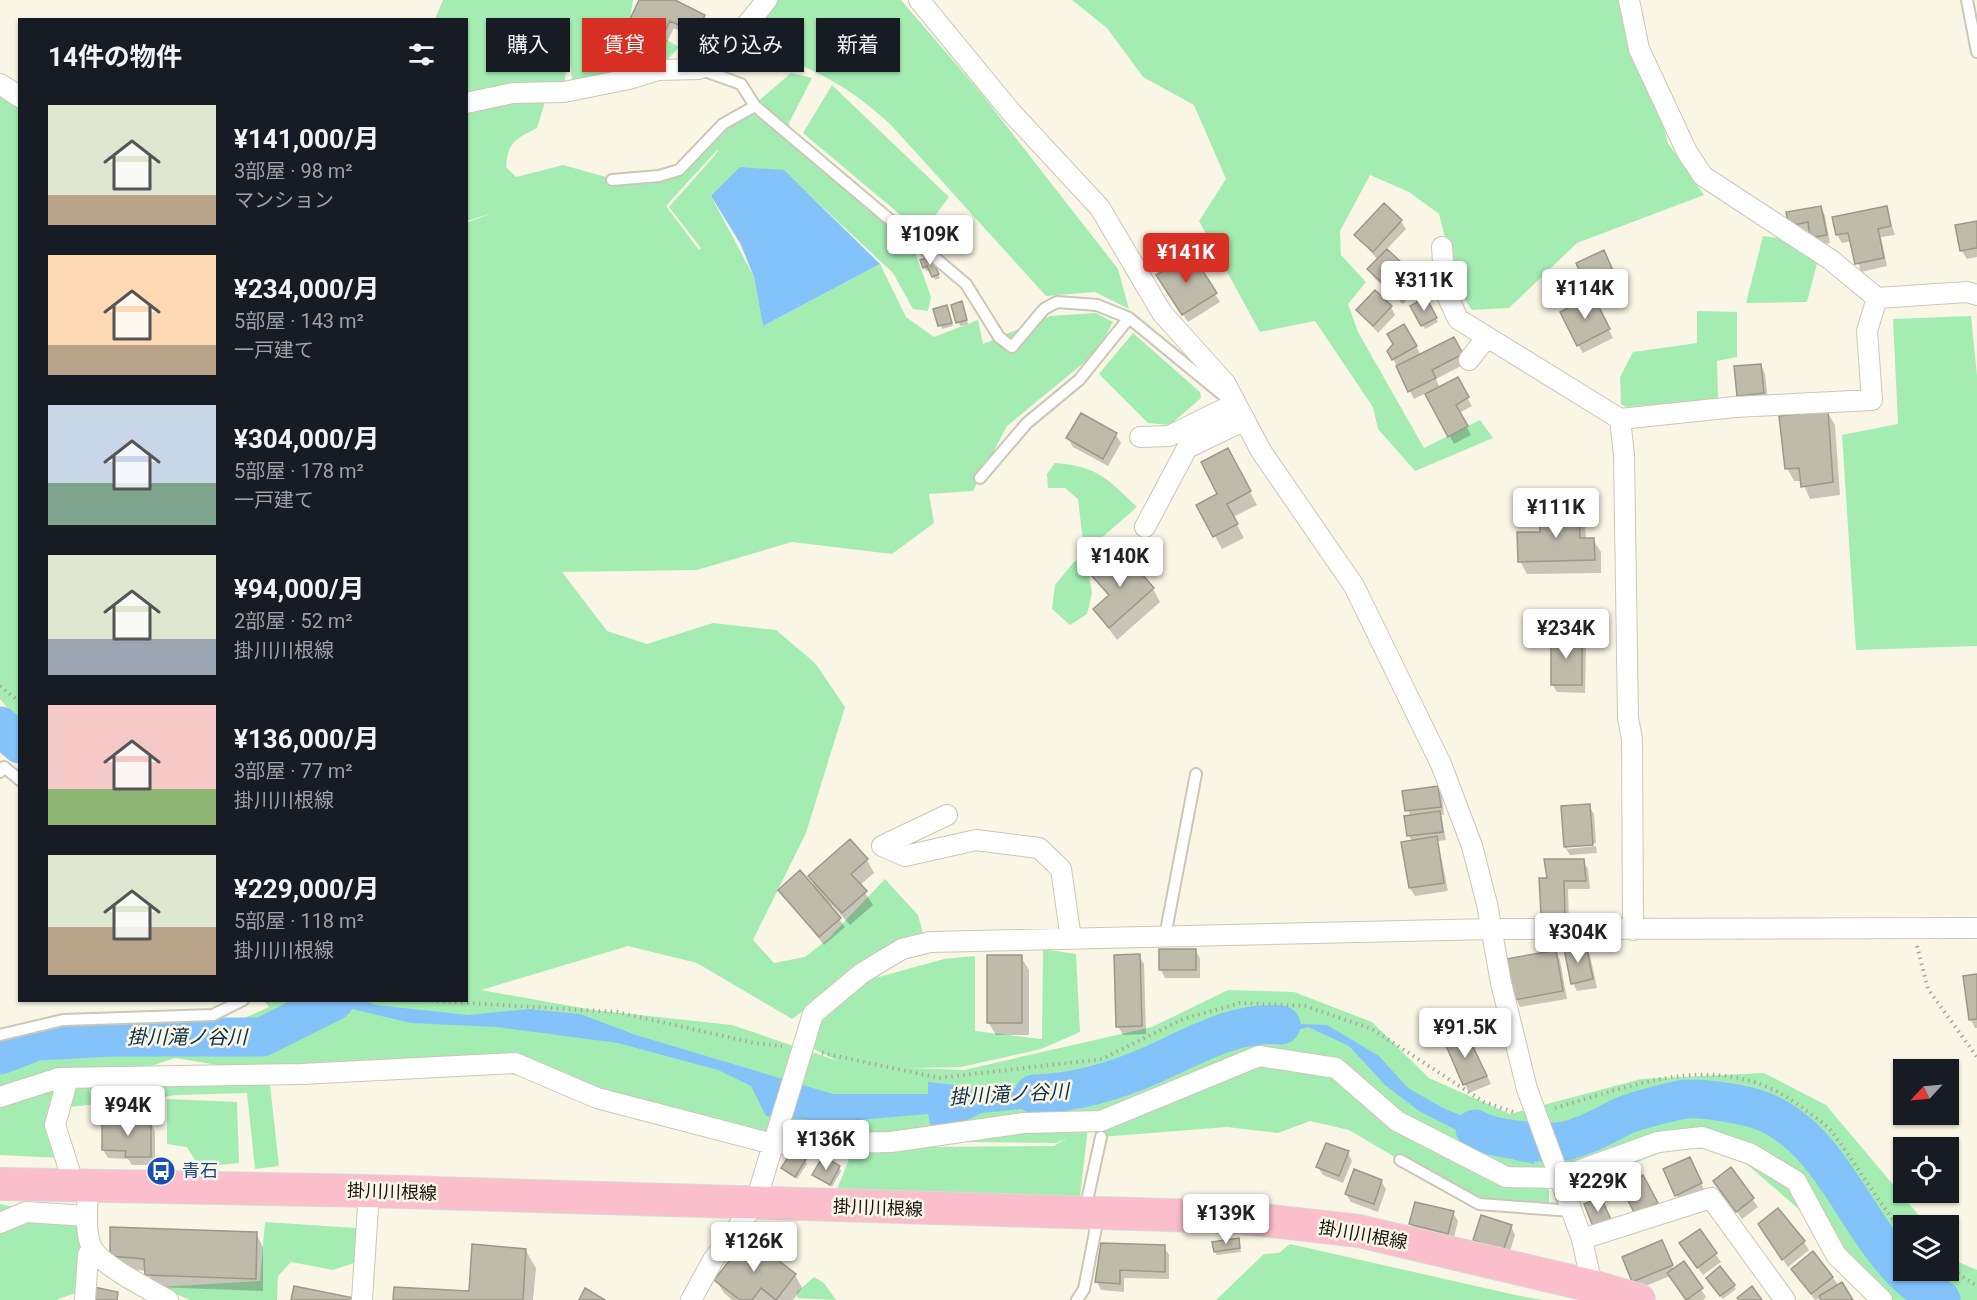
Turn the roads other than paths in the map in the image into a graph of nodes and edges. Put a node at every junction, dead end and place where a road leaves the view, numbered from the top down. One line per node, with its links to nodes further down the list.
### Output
1 (767, 0): 5 (street)
2 (919, 0): 21 (street)
3 (1629, 0): 17 (street)
4 (1967, 0): 6 (lane)
5 (752, 18)
6 (1975, 34): 7 (lane)
7 (1977, 52)
8 (678, 70): 12 (street)
9 (707, 72): 13 (lane)
10 (0, 84): 11 (street)
11 (18, 96)
12 (468, 103)
13 (755, 106): 14 (lane); 18 (lane)
14 (612, 180)
15 (1442, 247): 19 (street)
16 (1977, 295): 17 (street)
17 (1877, 298): 22 (street)
18 (1129, 318): 21 (lane); 24 (lane)
19 (1486, 338): 20 (street); 22 (street)
20 (1469, 360)
21 (1239, 412): 23 (street); 25 (street); 31 (street)
22 (1620, 418): 32 (street)
23 (1140, 437)
24 (980, 478)
25 (1145, 527)
26 (0, 772): 28 (lane)
27 (1196, 774): 33 (lane)
28 (18, 778)
29 (947, 815): 34 (street)
30 (1977, 928): 32 (street)
31 (1491, 929): 32 (street); 33 (street); 42 (street)
32 (1632, 930)
33 (1165, 936): 34 (street)
34 (1071, 939): 40 (street)
35 (239, 1002): 36 (lane)
36 (0, 1035)
37 (68, 1078): 38 (street); 40 (street); 44 (street)
38 (0, 1097)
39 (1101, 1137): 48 (lane)
40 (773, 1144): 42 (street); 46 (street)
41 (1400, 1160): 47 (lane)
42 (1556, 1171): 47 (street); 61 (street)
43 (0, 1184): 44 (main road, 掛川川根線)
44 (81, 1185): 45 (main road, 掛川川根線); 49 (street)
45 (369, 1191): 46 (main road, 掛川川根線); 56 (street)
46 (755, 1204): 48 (main road, 掛川川根線); 57 (street)
47 (1572, 1211): 51 (street)
48 (1092, 1213): 53 (main road, 掛川川根線); 58 (lane)
49 (87, 1216): 50 (street); 52 (street)
50 (0, 1223)
51 (1582, 1239): 53 (street); 60 (street)
52 (92, 1248): 54 (street); 55 (street)
53 (1592, 1286): 59 (main road, 掛川川根線)
54 (85, 1300)
55 (168, 1300)
56 (362, 1300)
57 (691, 1300)
58 (1077, 1300)
59 (1639, 1300)
60 (1785, 1300)
61 (1882, 1300)

